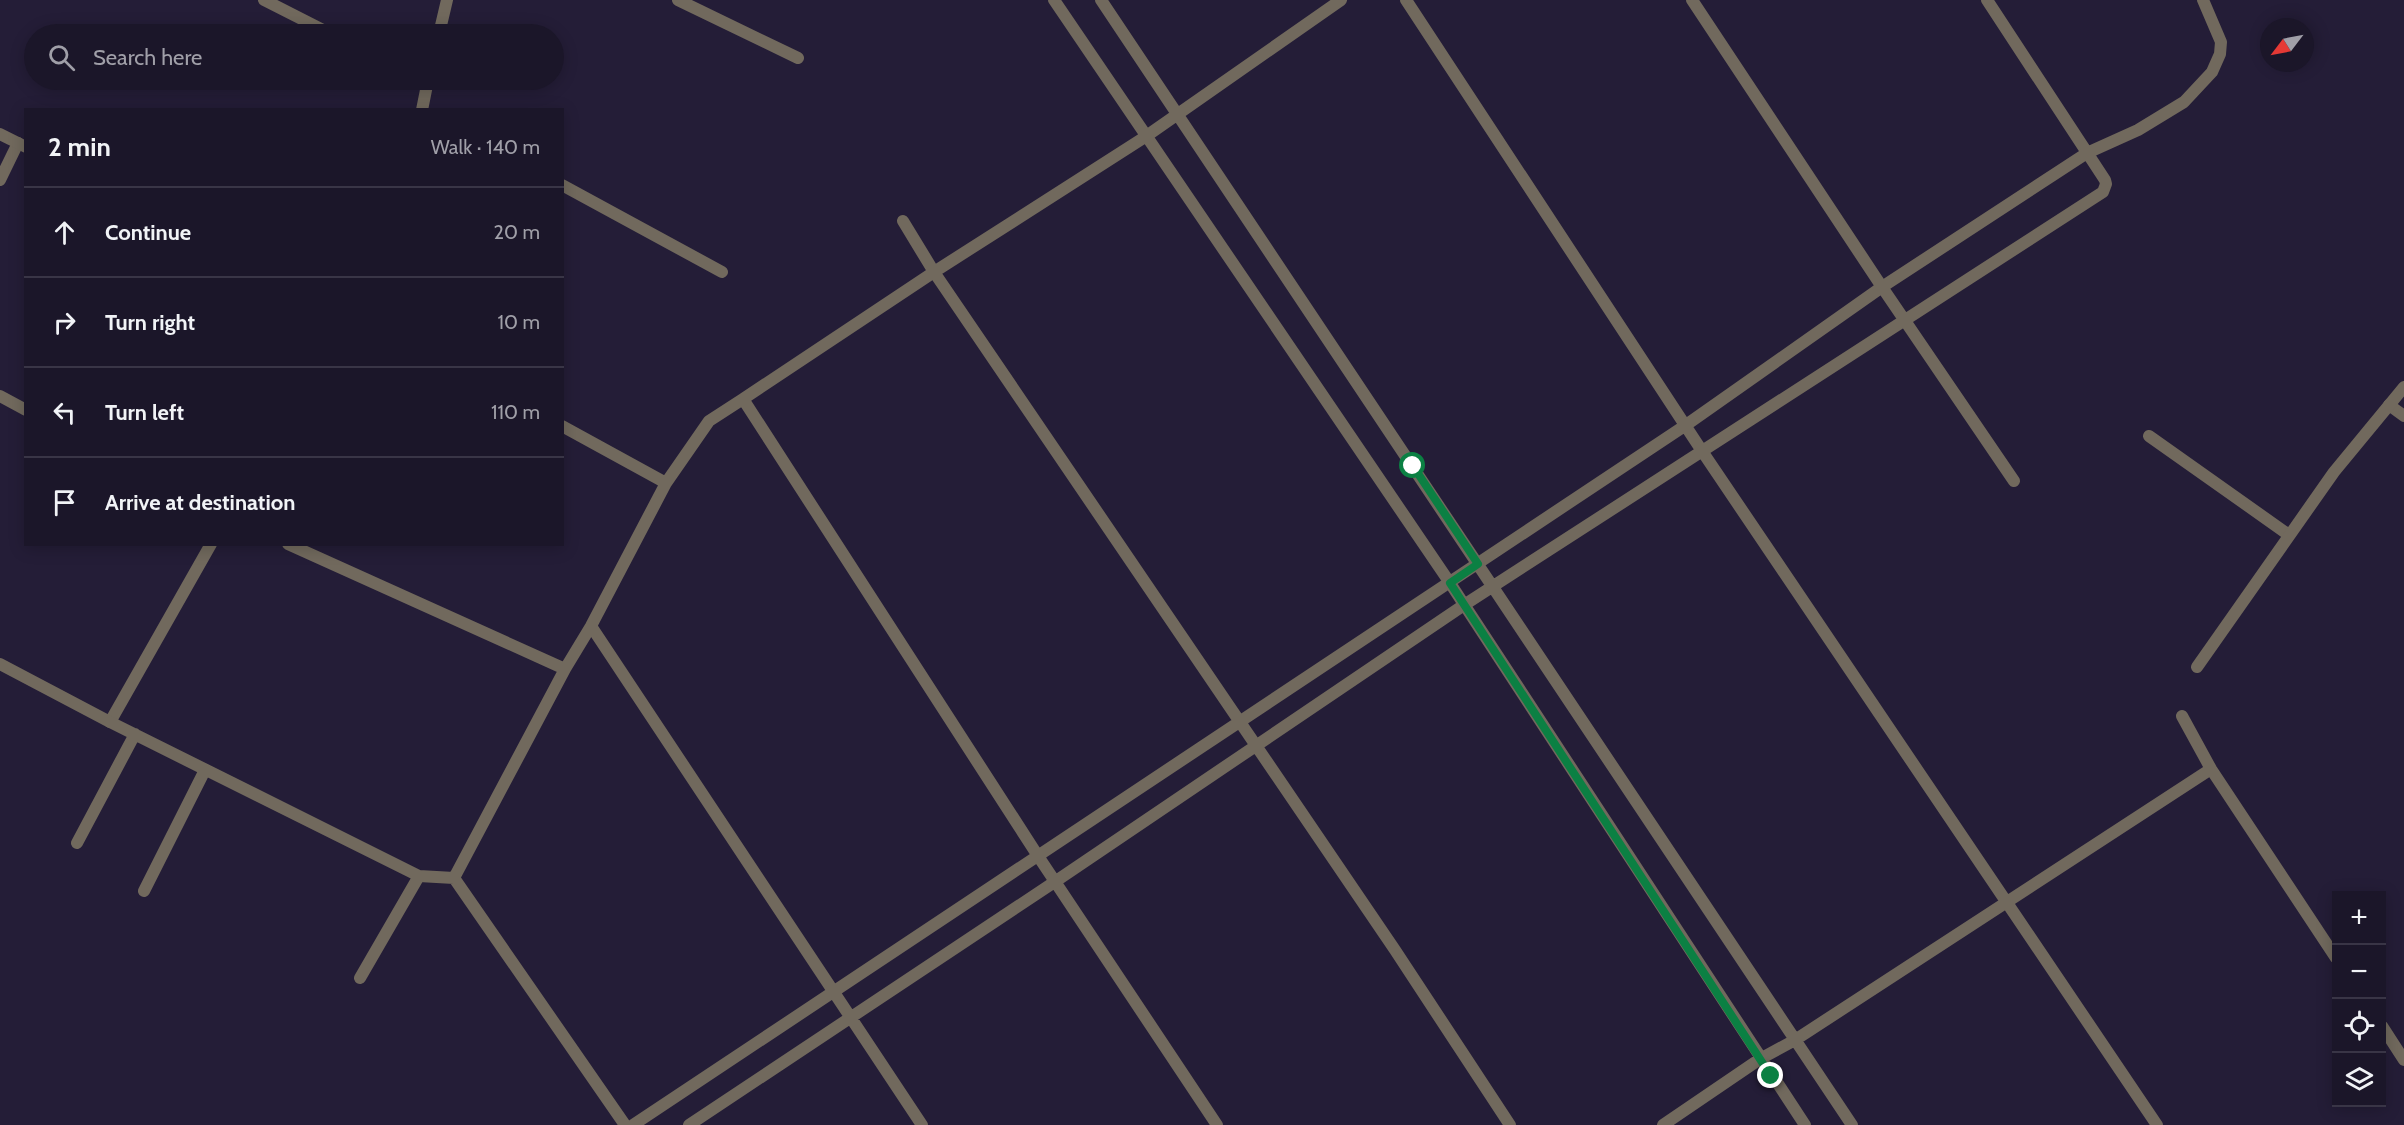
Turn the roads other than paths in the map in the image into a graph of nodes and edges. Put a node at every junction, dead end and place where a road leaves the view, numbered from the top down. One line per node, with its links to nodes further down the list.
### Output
1 (264, 0): 11 (street)
2 (447, 0): 12 (street)
3 (678, 0): 13 (street)
4 (1054, 0): 18 (street)
5 (1101, 0): 16 (street)
6 (1341, 0): 16 (street)
7 (1406, 0): 34 (street)
8 (1692, 0): 26 (street)
9 (1987, 0): 20 (street)
10 (2203, 0): 20 (street)
11 (311, 24)
12 (441, 24)
13 (798, 58)
14 (424, 90): 15 (street)
15 (423, 108)
16 (1177, 114): 18 (street); 43 (street)
17 (0, 134): 19 (street)
18 (1145, 137): 25 (street); 44 (street)
19 (22, 145): 21 (street)
20 (2087, 153): 26 (street); 27 (street)
21 (0, 180)
22 (564, 186): 24 (street)
23 (903, 221): 25 (street)
24 (722, 272)
25 (934, 272): 30 (street); 53 (street)
26 (1882, 287): 27 (street); 34 (street)
27 (1904, 319): 37 (street); 38 (street)
28 (2404, 387): 31 (street)
29 (0, 396): 32 (street)
30 (742, 399): 39 (street); 59 (street)
31 (2389, 405): 33 (street); 40 (street)
32 (24, 409)
33 (2404, 416)
34 (1686, 425): 37 (street); 43 (street)
35 (564, 427): 39 (street)
36 (2149, 436): 40 (street)
37 (1702, 451): 45 (street); 64 (street)
38 (2014, 481)
39 (666, 483): 47 (street)
40 (2289, 535): 49 (street)
41 (210, 546): 52 (street)
42 (292, 546): 50 (street)
43 (1478, 564): 44 (street); 45 (street)
44 (1450, 583): 46 (street); 53 (street)
45 (1493, 585): 46 (street); 70 (street)
46 (1464, 604): 55 (street); 71 (street)
47 (591, 626): 50 (street); 67 (street)
48 (0, 664): 52 (street)
49 (2197, 667)
50 (565, 669): 61 (street)
51 (2182, 716): 56 (street)
52 (110, 722): 54 (street)
53 (1240, 723): 55 (street); 59 (street)
54 (135, 734): 57 (street); 58 (street)
55 (1256, 746): 62 (street); 78 (street)
56 (2211, 769): 64 (street); 65 (street)
57 (205, 770): 60 (street); 63 (street)
58 (77, 843)
59 (1038, 856): 62 (street); 67 (street)
60 (419, 876): 61 (street); 66 (street)
61 (454, 878): 73 (street)
62 (1056, 880): 68 (street); 77 (street)
63 (144, 891)
64 (2008, 903): 70 (street); 82 (street)
65 (2332, 950)
66 (360, 978)
67 (834, 993): 68 (street); 74 (street)
68 (850, 1018): 75 (street); 76 (street)
69 (2386, 1032): 72 (street)
70 (1795, 1040): 71 (street); 81 (street)
71 (1760, 1059): 79 (street); 80 (street)
72 (2404, 1060)
73 (625, 1125)
74 (633, 1125)
75 (689, 1125)
76 (922, 1125)
77 (1217, 1125)
78 (1510, 1125)
79 (1663, 1125)
80 (1805, 1125)
81 (1852, 1125)
82 (2157, 1125)

